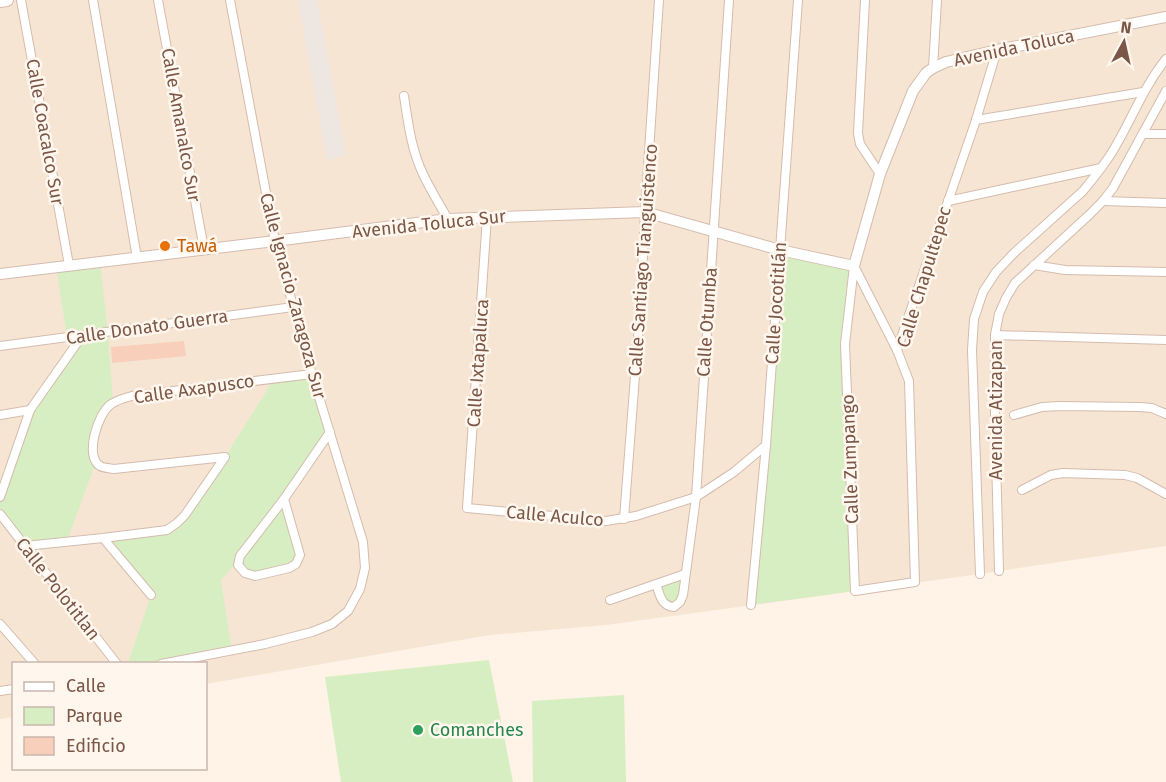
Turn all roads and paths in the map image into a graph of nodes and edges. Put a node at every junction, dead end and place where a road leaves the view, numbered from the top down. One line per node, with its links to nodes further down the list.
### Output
1 (7, 0): 11 (main road)
2 (21, 0): 35 (street, Calle Coacalco Sur)
3 (93, 0): 34 (street)
4 (158, 0): 32 (street, Calle Amanalco Sur)
5 (230, 0): 31 (street, Calle Ignacio Zaragoza Sur)
6 (660, 0): 27 (street, Calle Santiago Tianguistenco)
7 (729, 0): 30 (street, Calle Otumba)
8 (798, 0): 33 (street, Calle Jocotitlán)
9 (865, 0): 23 (street)
10 (937, 0): 15 (street)
11 (0, 1)
12 (1166, 17): 13 (street, Avenida Toluca)
13 (997, 50): 15 (street, Avenida Toluca); 19 (street, Calle Chapultepec)
14 (1166, 59): 17 (street)
15 (933, 68): 23 (street, Avenida Toluca)
16 (1166, 91): 20 (street, Avenida Atizapan)
17 (1143, 92): 19 (street); 22 (street)
18 (404, 96): 29 (street)
19 (976, 120): 24 (street, Calle Chapultepec)
20 (1143, 134): 21 (street); 25 (street, Avenida Atizapan)
21 (1166, 134)
22 (1101, 168): 24 (street); 65 (street)
23 (880, 174): 37 (street, Avenida Toluca)
24 (948, 201): 45 (street, Calle Chapultepec)
25 (1103, 201): 26 (street); 36 (street, Avenida Atizapan)
26 (1166, 203)
27 (645, 212): 28 (street, Avenida Toluca Sur); 30 (street, Avenida Toluca Sur); 60 (street, Calle Santiago Tianguistenco)
28 (487, 218): 29 (street, Avenida Toluca Sur); 58 (street, Calle Ixtapaluca)
29 (448, 219): 31 (street, Avenida Toluca Sur)
30 (713, 232): 33 (street, Avenida Toluca Sur); 56 (street, Calle Otumba)
31 (275, 242): 32 (street, Avenida Toluca Sur); 40 (street, Calle Ignacio Zaragoza Sur)
32 (204, 249): 34 (street, Avenida Toluca Sur)
33 (780, 250): 37 (street, Avenida Toluca Sur); 52 (street, Calle Jocotitlán)
34 (137, 258): 35 (street, Avenida Toluca Sur)
35 (69, 265): 38 (street, Avenida Toluca Sur)
36 (1034, 265): 39 (street); 41 (street, Avenida Atizapan)
37 (854, 266): 45 (street); 66 (street, Calle Zumpango)
38 (0, 271)
39 (1166, 272)
40 (293, 307): 42 (street, Calle Donato Guerra); 46 (street, Calle Ignacio Zaragoza Sur)
41 (995, 335): 43 (street); 63 (street, Avenida Atizapan)
42 (82, 336): 44 (street, Calle Donato Guerra); 47 (street)
43 (1166, 340)
44 (0, 346)
45 (897, 350): 66 (street, Calle Chapultepec)
46 (312, 374): 51 (street, Calle Ignacio Zaragoza Sur); 61 (street, Calle Axapusco)
47 (30, 410): 49 (street); 55 (street)
48 (1166, 414): 50 (street)
49 (0, 415)
50 (1014, 415)
51 (330, 432): 57 (street); 74 (street, Calle Ignacio Zaragoza Sur)
52 (766, 445): 56 (street, Calle Aculco); 70 (street, Calle Jocotitlán)
53 (1022, 490): 54 (street)
54 (1166, 494)
55 (0, 497)
56 (696, 497): 60 (street, Calle Aculco); 64 (street, Calle Otumba)
57 (284, 499): 57 (street)
58 (467, 508): 60 (street, Calle Aculco)
59 (0, 514): 62 (street, Calle Polotitlan)
60 (624, 519)
61 (103, 538): 62 (street, Calle Axapusco); 68 (street)
62 (25, 546): 73 (street, Calle Polotitlan)
63 (999, 571)
64 (685, 574): 67 (street); 67 (street, Calle Otumba)
65 (980, 574)
66 (915, 582)
67 (656, 584): 69 (street)
68 (152, 595)
69 (610, 600)
70 (751, 605)
71 (0, 624): 72 (street)
72 (34, 662)
73 (116, 662)
74 (166, 662)

